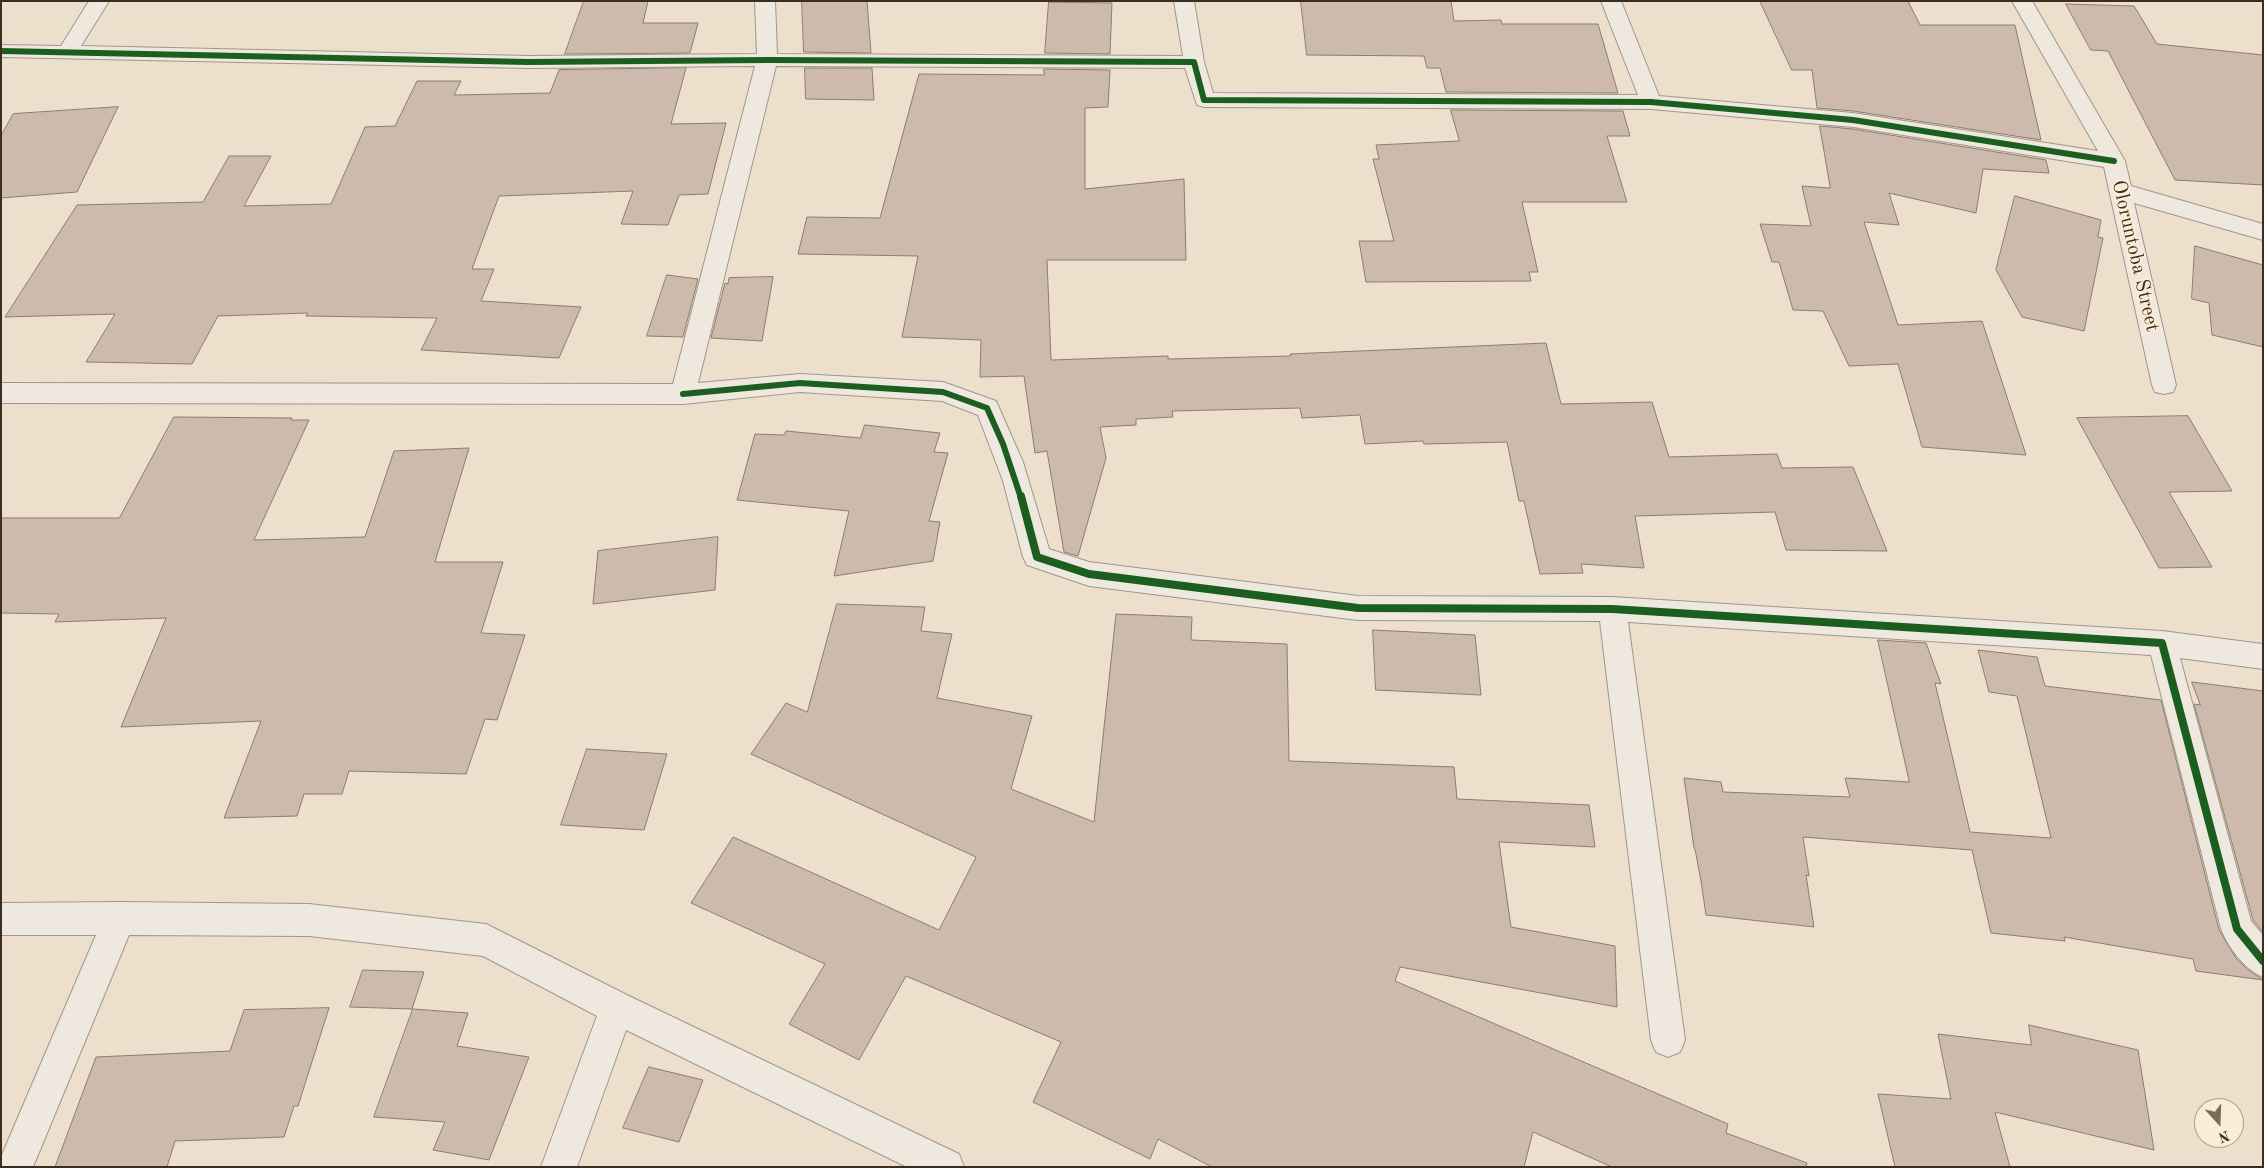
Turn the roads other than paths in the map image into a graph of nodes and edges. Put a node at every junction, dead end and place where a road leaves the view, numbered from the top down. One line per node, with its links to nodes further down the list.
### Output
1 (100, 1): 7 (street)
2 (765, 1): 8 (street)
3 (1184, 1): 9 (street)
4 (1612, 1): 10 (street)
5 (2022, 1): 11 (street, Oloruntoba Street)
6 (1, 51): 7 (street)
7 (66, 52): 8 (street)
8 (767, 60): 9 (street); 16 (street)
9 (1194, 62): 10 (street)
10 (1651, 102): 11 (street)
11 (2114, 161): 12 (street, Oloruntoba Street)
12 (2120, 191): 13 (street); 14 (street, Oloruntoba Street)
13 (2263, 232)
14 (2164, 385)
15 (1, 393): 16 (street)
16 (683, 394): 17 (street)
17 (1612, 609): 18 (street); 24 (street)
18 (2162, 643): 19 (street); 22 (street)
19 (2263, 657)
20 (120, 918): 21 (street); 23 (street); 25 (street)
21 (1, 919)
22 (2263, 961)
23 (617, 1008): 26 (street); 27 (street)
24 (1668, 1040)
25 (15, 1167)
26 (559, 1167)
27 (946, 1167)

